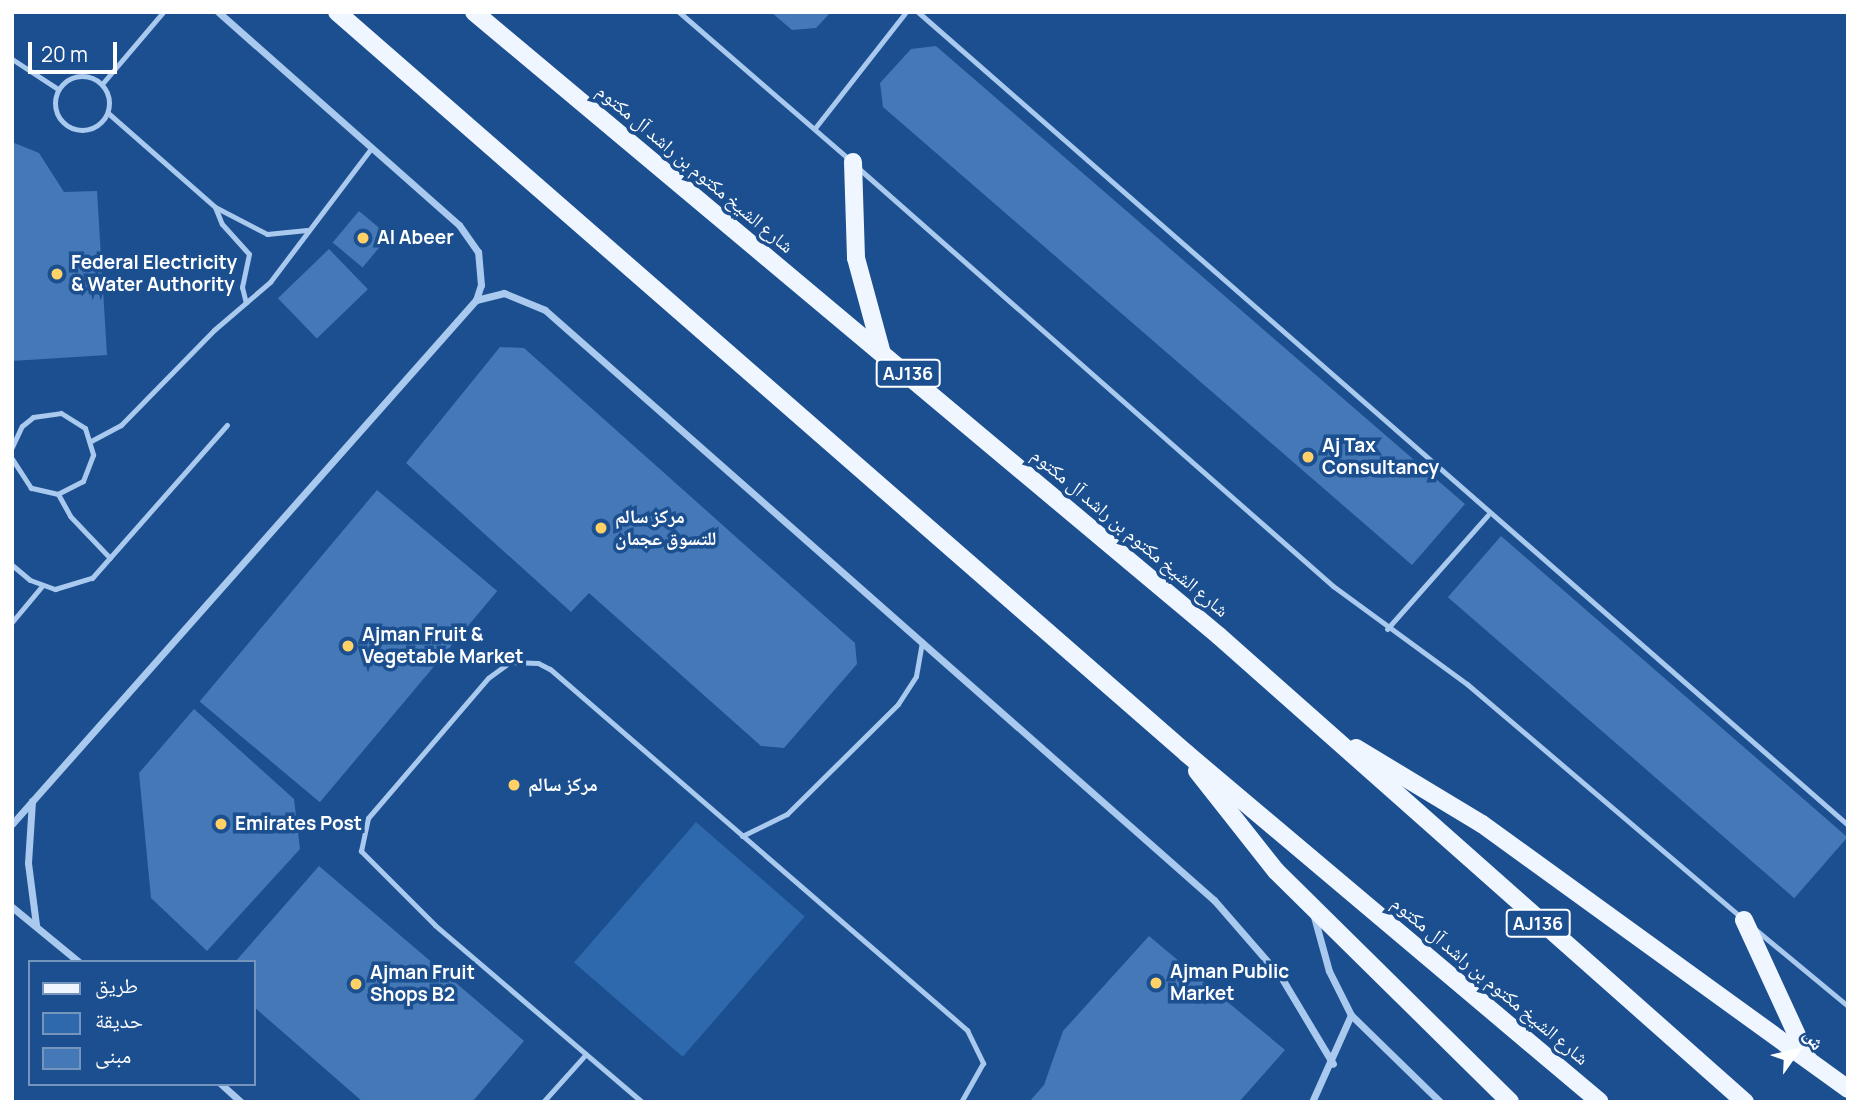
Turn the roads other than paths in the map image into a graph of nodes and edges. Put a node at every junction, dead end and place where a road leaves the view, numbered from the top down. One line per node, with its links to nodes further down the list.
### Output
1 (163, 12): 9 (lane)
2 (218, 12): 13 (street)
3 (337, 12): 33 (main road, شارع الشيخ مكتوم بن راشد آل مكتوم)
4 (474, 12): 19 (main road, شارع الشيخ مكتوم بن راشد آل مكتوم / AJ136)
5 (679, 12): 12 (lane)
6 (906, 12): 12 (lane)
7 (918, 12): 25 (lane)
8 (12, 59): 10 (lane)
9 (102, 84): 10 (lane); 11 (lane)
10 (58, 89): 11 (lane)
11 (108, 113): 15 (lane)
12 (815, 128): 14 (lane)
13 (372, 147): 16 (lane); 17 (street)
14 (853, 162): 19 (main road); 30 (lane)
15 (215, 206): 16 (lane); 18 (lane)
16 (307, 230): 18 (lane)
17 (476, 300): 31 (street); 34 (street)
18 (246, 303): 21 (lane)
19 (881, 350): 32 (main road, شارع الشيخ مكتوم بن راشد آل مكتوم / AJ136)
20 (227, 425): 26 (lane)
21 (91, 441): 22 (lane); 24 (lane)
22 (12, 447)
23 (12, 459): 24 (lane)
24 (58, 494): 26 (lane)
25 (1488, 515): 30 (lane); 36 (lane)
26 (110, 558): 28 (lane)
27 (12, 565): 28 (lane)
28 (42, 586): 29 (lane)
29 (12, 622)
30 (1387, 629): 40 (lane)
31 (922, 642): 37 (lane); 47 (street)
32 (1337, 739): 46 (main road); 58 (main road, شارع الشيخ مكتوم بن راشد آل مكتوم / AJ136)
33 (1186, 754): 38 (main road); 57 (main road, شارع الشيخ مكتوم بن راشد آل مكتوم)
34 (32, 800): 35 (street); 41 (street)
35 (12, 824)
36 (1848, 825)
37 (742, 836): 45 (lane); 53 (lane)
38 (1311, 906): 44 (street); 56 (main road)
39 (12, 907): 41 (street)
40 (1744, 920): 43 (lane); 46 (main road)
41 (36, 925): 42 (street)
42 (77, 960)
43 (1848, 1006)
44 (1351, 1015): 47 (street); 55 (street)
45 (586, 1054): 51 (lane); 52 (lane)
46 (1809, 1060): 49 (main road)
47 (1333, 1064): 54 (street)
48 (223, 1086): 50 (street)
49 (1848, 1089)
50 (241, 1102)
51 (543, 1102)
52 (642, 1102)
53 (961, 1102)
54 (1312, 1102)
55 (1440, 1102)
56 (1510, 1102)
57 (1600, 1102)
58 (1745, 1102)

